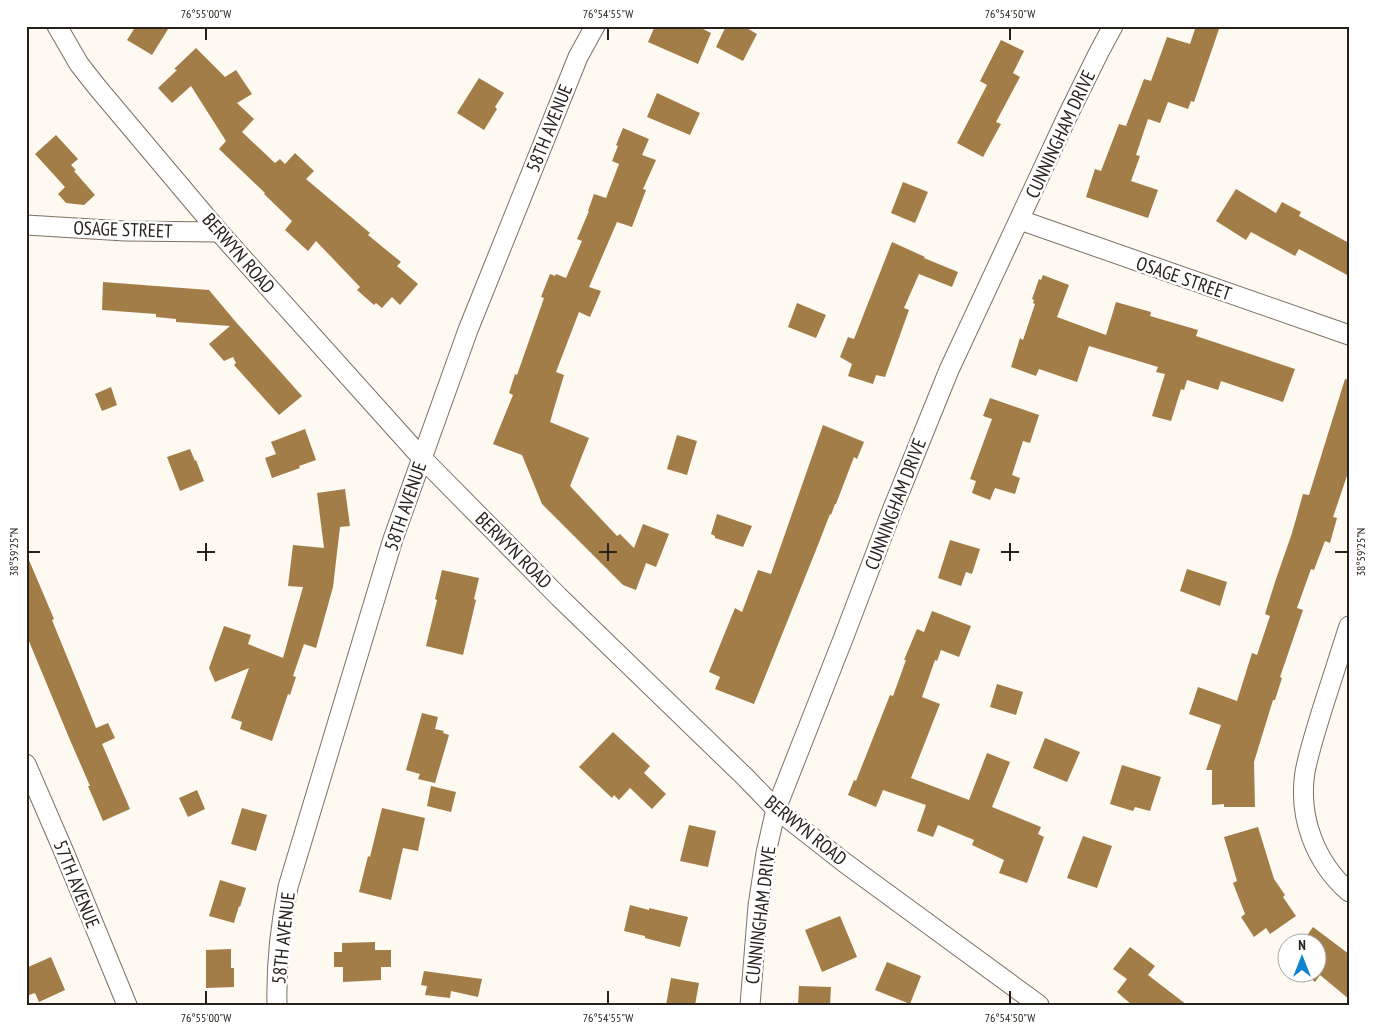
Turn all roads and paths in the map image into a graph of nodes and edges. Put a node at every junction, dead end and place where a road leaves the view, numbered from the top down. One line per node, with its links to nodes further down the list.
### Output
1 (57, 26): 6 (street, BERWYN ROAD)
2 (595, 26): 8 (street, 58TH AVENUE)
3 (1113, 26): 4 (street, CUNNINGHAM DRIVE)
4 (1020, 220): 7 (street, OSAGE STREET); 11 (street, CUNNINGHAM DRIVE)
5 (26, 225): 6 (street, OSAGE STREET)
6 (219, 232): 8 (street, BERWYN ROAD)
7 (1349, 335)
8 (421, 457): 11 (street, BERWYN ROAD); 14 (street, 58TH AVENUE)
9 (1349, 626): 12 (street)
10 (26, 764): 13 (street, 57TH AVENUE)
11 (776, 809): 15 (street, CUNNINGHAM DRIVE); 16 (street, BERWYN ROAD)
12 (1349, 892)
13 (126, 1005)
14 (277, 1005)
15 (750, 1005)
16 (1039, 1005)

